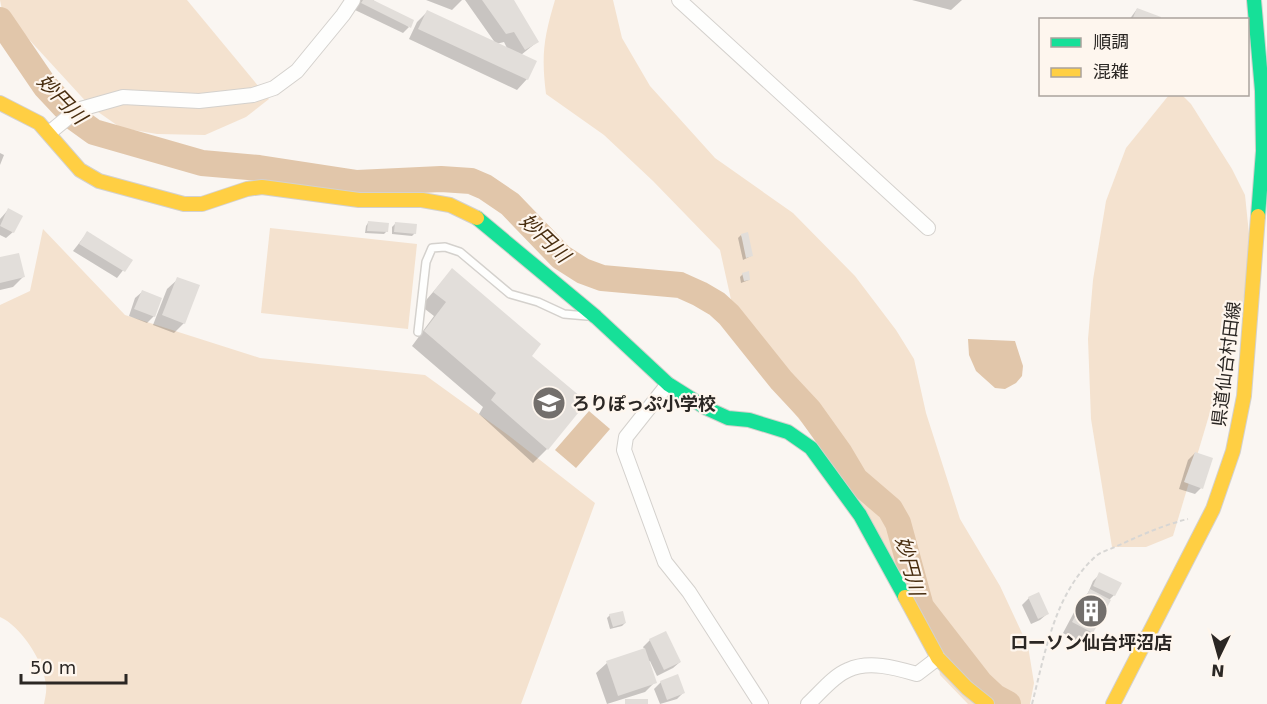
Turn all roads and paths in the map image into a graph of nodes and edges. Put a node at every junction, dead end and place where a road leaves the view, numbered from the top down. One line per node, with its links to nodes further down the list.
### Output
1 (353, 0): 5 (street)
2 (679, 0): 6 (street)
3 (1254, 0): 10 (street, 県道仙台村田線)
4 (0, 103): 5 (street)
5 (49, 133): 7 (street)
6 (928, 228)
7 (596, 317): 8 (lane); 9 (street)
8 (418, 332)
9 (668, 384): 11 (street); 12 (street)
10 (1209, 518): 15 (path); 16 (street, 県道仙台村田線)
11 (938, 658): 13 (street); 14 (street)
12 (761, 704)
13 (808, 704)
14 (987, 704)
15 (1032, 704)
16 (1113, 704)

